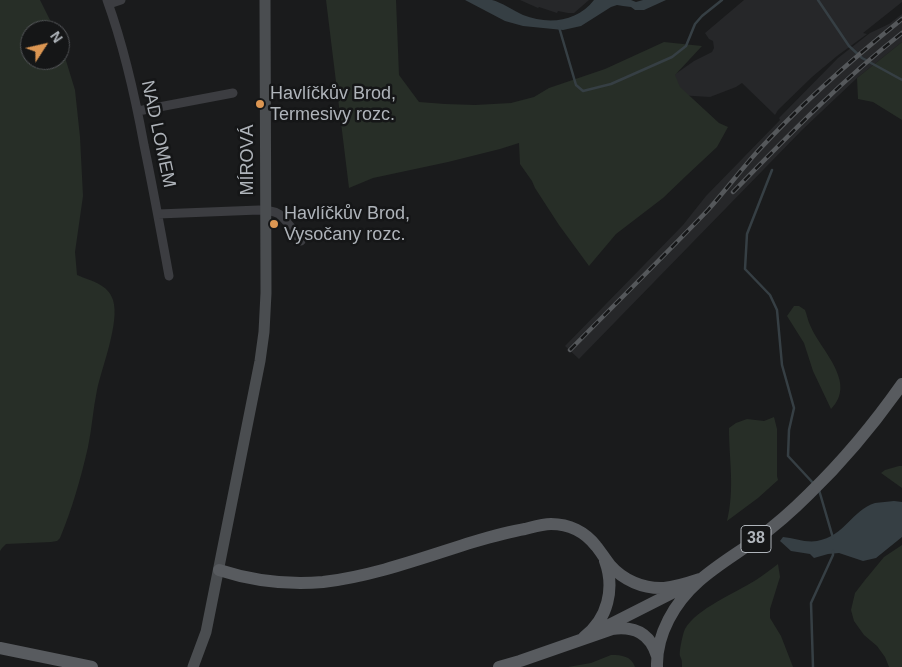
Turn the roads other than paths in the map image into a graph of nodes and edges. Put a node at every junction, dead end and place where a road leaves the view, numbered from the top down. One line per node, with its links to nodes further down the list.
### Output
1 (122, 0): 3 (street)
2 (265, 0): 6 (street, MÍROVÁ)
3 (108, 2): 5 (street, NAD LOMEM)
4 (233, 93): 5 (street)
5 (138, 111): 7 (street, NAD LOMEM)
6 (266, 210): 7 (street); 8 (street); 12 (street, MÍROVÁ)
7 (158, 214): 9 (street, NAD LOMEM)
8 (300, 241)
9 (169, 276)
10 (902, 384): 13 (main road, 38)
11 (603, 556): 12 (main road); 13 (main road); 14 (main road)
12 (219, 570): 17 (street, MÍROVÁ)
13 (700, 579): 14 (main road, 38); 16 (main road)
14 (581, 639): 16 (main road); 19 (main road, 38)
15 (0, 648): 18 (main road)
16 (657, 662)
17 (194, 665)
18 (92, 667)
19 (499, 667)

